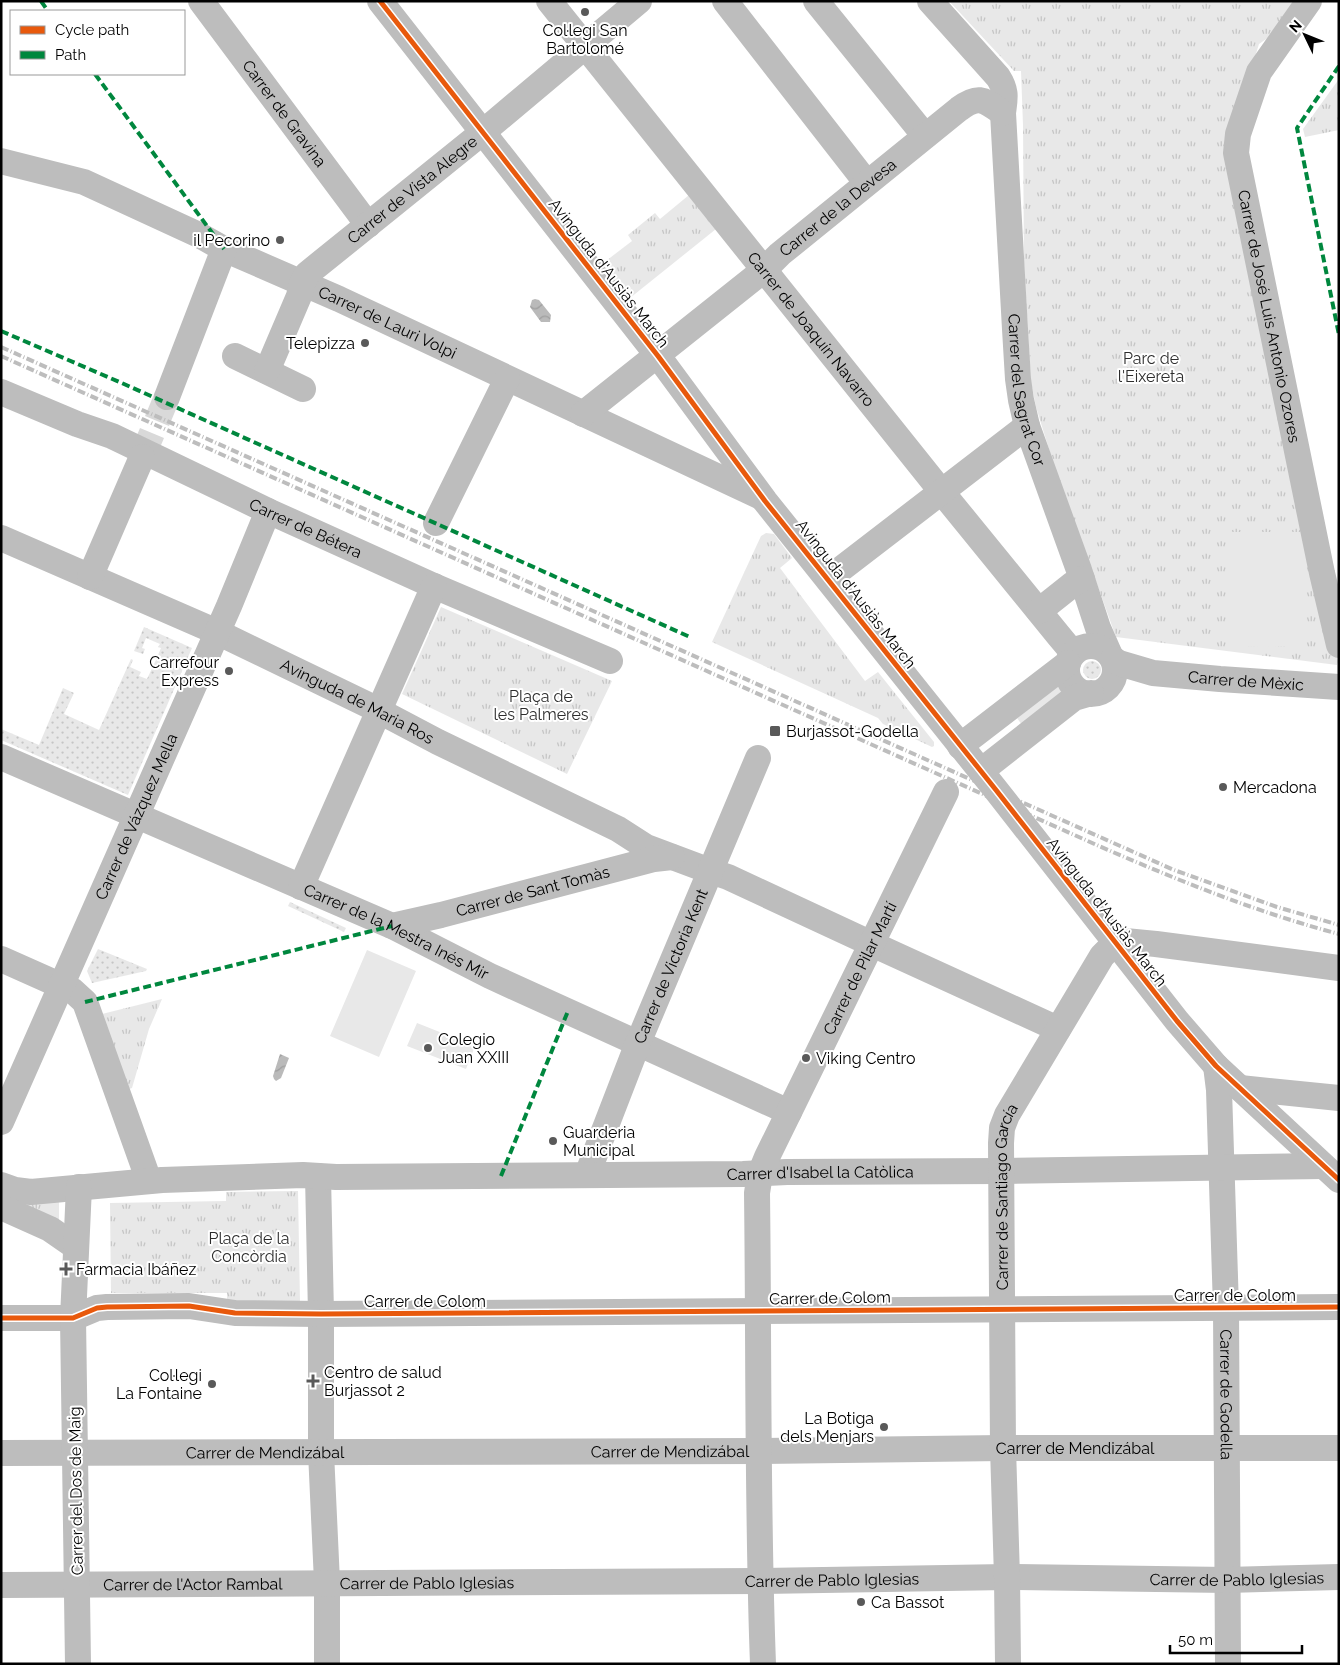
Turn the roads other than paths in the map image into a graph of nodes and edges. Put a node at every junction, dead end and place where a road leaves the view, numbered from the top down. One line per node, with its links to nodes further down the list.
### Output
1 (201, 1): 15 (street, Carrer de Gravina)
2 (380, 1): 11 (street, Avinguda d'Ausiàs March)
3 (549, 1): 9 (street, Carrer de Joaquín Navarro)
4 (639, 1): 9 (street, Carrer de Vista Alegre)
5 (725, 1): 14 (street)
6 (816, 1): 12 (street)
7 (930, 1): 10 (street, Carrer del Sagrat Cor)
8 (1309, 1): 40 (street, Carrer de José Luis Antonio Ozores)
9 (584, 46): 11 (street, Carrer de Vista Alegre); 17 (street, Carrer de Joaquín Navarro)
10 (1003, 113): 12 (street, Carrer de la Devesa); 27 (street, Carrer del Sagrat Cor)
11 (483, 132): 15 (street, Carrer de Vista Alegre); 20 (street, Avinguda d'Ausiàs March)
12 (925, 136): 14 (street, Carrer de la Devesa)
13 (1, 161): 16 (street, Carrer de Lauri Volpi)
14 (866, 182): 17 (street, Carrer de la Devesa)
15 (368, 225): 18 (street, Carrer de Vista Alegre)
16 (224, 249): 18 (street, Carrer de Lauri Volpi); 25 (street)
17 (764, 270): 20 (street, Carrer de la Devesa); 29 (street, Carrer de Joaquín Navarro)
18 (302, 284): 21 (street); 22 (street, Carrer de Lauri Volpi)
19 (235, 356): 21 (street)
20 (658, 356): 26 (street, Carrer de la Devesa); 30 (street, Avinguda d'Ausiàs March)
21 (267, 371): 23 (street)
22 (507, 378): 26 (street, Carrer de Lauri Volpi); 32 (street)
23 (304, 390)
24 (1, 392): 31 (street, Carrer de Bétera)
25 (167, 397)
26 (583, 414): 30 (street, Carrer de Lauri Volpi)
27 (1027, 426): 29 (street); 36 (street, Carrer del Sagrat Cor)
28 (142, 457): 34 (street)
29 (941, 491): 35 (street); 38 (street, Carrer de Joaquín Navarro)
30 (766, 501): 35 (street, Avinguda d'Ausiàs March)
31 (268, 511): 37 (street, Carrer de Bétera); 39 (street, Carrer de Vázquez Mella)
32 (436, 523)
33 (1, 538): 34 (street, Avinguda de Maria Ros)
34 (90, 577): 39 (street, Avinguda de Maria Ros)
35 (828, 579): 48 (street, Avinguda d'Ausiàs March)
36 (1082, 579): 38 (street); 41 (street, Carrer del Sagrat Cor)
37 (434, 586): 42 (street, Carrer de Bétera); 47 (street)
38 (1039, 611): 43 (street, Carrer de Joaquín Navarro)
39 (217, 632): 47 (street, Avinguda de Maria Ros); 53 (street, Carrer de Vázquez Mella)
40 (1339, 645)
41 (1111, 656): 43 (street); 44 (street, Carrer de Mèxic); 46 (street)
42 (610, 660)
43 (1070, 660): 46 (street); 48 (street)
44 (1153, 673): 45 (street, Carrer de Mèxic); 46 (street, Carrer de Mèxic)
45 (1339, 687)
46 (1098, 691): 51 (street, Carrer de Mèxic)
47 (380, 710): 54 (street, Avinguda de Maria Ros); 58 (street)
48 (960, 746): 51 (street, Avinguda d'Ausiàs March)
49 (1, 757): 53 (street, Carrer de la Mestra Inés Mir)
50 (758, 758): 57 (street, Carrer de Victoria Kent)
51 (981, 772): 61 (street, Avinguda d'Ausiàs March)
52 (946, 792): 62 (street, Carrer de Pilar Martí)
53 (136, 816): 58 (street, Carrer de la Mestra Inés Mir); 66 (street, Carrer de Vázquez Mella)
54 (629, 836): 55 (street, Avinguda de Maria Ros); 56 (street)
55 (673, 857): 56 (street, Carrer de Sant Tomàs); 57 (street, Avinguda de Maria Ros)
56 (621, 869): 59 (street, Carrer de Sant Tomàs)
57 (710, 872): 62 (street, Avinguda de Maria Ros); 68 (street, Carrer de Victoria Kent)
58 (301, 887): 60 (street, Carrer de la Mestra Inés Mir)
59 (441, 915): 60 (street, Carrer de Sant Tomàs); 63 (street)
60 (392, 926): 63 (street, Carrer de la Mestra Inés Mir)
61 (1115, 943): 65 (street); 67 (street, Carrer de Santiago García); 69 (street, Avinguda d'Ausiàs March)
62 (872, 944): 67 (street, Avinguda de Maria Ros); 72 (street, Carrer de Pilar Martí)
63 (436, 949): 68 (street, Carrer de la Mestra Inés Mir)
64 (1, 959): 66 (street)
65 (1339, 968)
66 (65, 976): 73 (street, Carrer de Vázquez Mella); 80 (street)
67 (1058, 1029): 75 (street, Carrer de Santiago García)
68 (638, 1042): 72 (street, Carrer de la Mestra Inés Mir); 78 (street, Carrer de Victoria Kent)
69 (1216, 1066): 70 (street, Avinguda d'Ausiàs March); 74 (street, Carrer de Godella)
70 (1240, 1088): 71 (street); 76 (street, Avinguda d'Ausiàs March)
71 (1339, 1098)
72 (789, 1112): 77 (street, Carrer de Pilar Martí)
73 (1, 1122)
74 (1220, 1168): 75 (street, Carrer d'Isabel la Catòlica); 76 (street, Carrer d'Isabel la Catòlica); 87 (street, Carrer de Godella)
75 (1001, 1171): 77 (street, Carrer d'Isabel la Catòlica); 86 (street, Carrer de Santiago García)
76 (1331, 1173)
77 (760, 1174): 78 (street, Carrer d'Isabel la Catòlica); 88 (street, Carrer de Pilar Martí)
78 (587, 1175): 79 (street, Carrer d'Isabel la Catòlica)
79 (318, 1176): 80 (street); 89 (street)
80 (149, 1181): 82 (street)
81 (1, 1185): 82 (street)
82 (91, 1186): 84 (street)
83 (1, 1207): 84 (street)
84 (76, 1246): 91 (street)
85 (1339, 1307): 87 (street, Carrer de Colom)
86 (1002, 1308): 87 (street, Carrer de Colom); 88 (street, Carrer de Colom); 92 (street, Carrer de Santiago García)
87 (1226, 1308): 93 (street, Carrer de Godella)
88 (759, 1311): 89 (street, Carrer de Colom); 95 (street, Carrer de Pilar Martí)
89 (321, 1314): 91 (street); 96 (street)
90 (1, 1318): 91 (street)
91 (73, 1318): 98 (street, Carrer del Dos de Maig)
92 (1003, 1448): 93 (street, Carrer de Mendizábal); 95 (street, Carrer de Mendizábal); 99 (street, Carrer de Santiago García)
93 (1226, 1448): 94 (street, Carrer de Mendizábal); 101 (street, Carrer de Godella)
94 (1339, 1448)
95 (758, 1451): 96 (street, Carrer de Mendizábal); 102 (street, Carrer de Pilar Martí)
96 (321, 1452): 98 (street, Carrer de Mendizábal); 103 (street)
97 (1, 1453): 98 (street, Carrer de Mendizábal)
98 (75, 1454): 104 (street, Carrer del Dos de Maig)
99 (1007, 1577): 101 (street, Carrer de Pablo Iglesias); 102 (street, Carrer de Pablo Iglesias); 109 (street, Carrer de Santiago García)
100 (1339, 1577): 101 (street, Carrer de Pablo Iglesias)
101 (1227, 1580): 110 (street, Carrer de Godella)
102 (760, 1581): 103 (street, Carrer de Pablo Iglesias); 108 (street, Carrer de Pilar Martí)
103 (327, 1582): 104 (street, Carrer de l'Actor Rambal); 107 (street)
104 (78, 1584): 105 (street, Carrer de l'Actor Rambal); 106 (street, Carrer del Dos de Maig)
105 (1, 1585)
106 (78, 1664)
107 (326, 1664)
108 (763, 1664)
109 (1008, 1664)
110 (1228, 1664)

